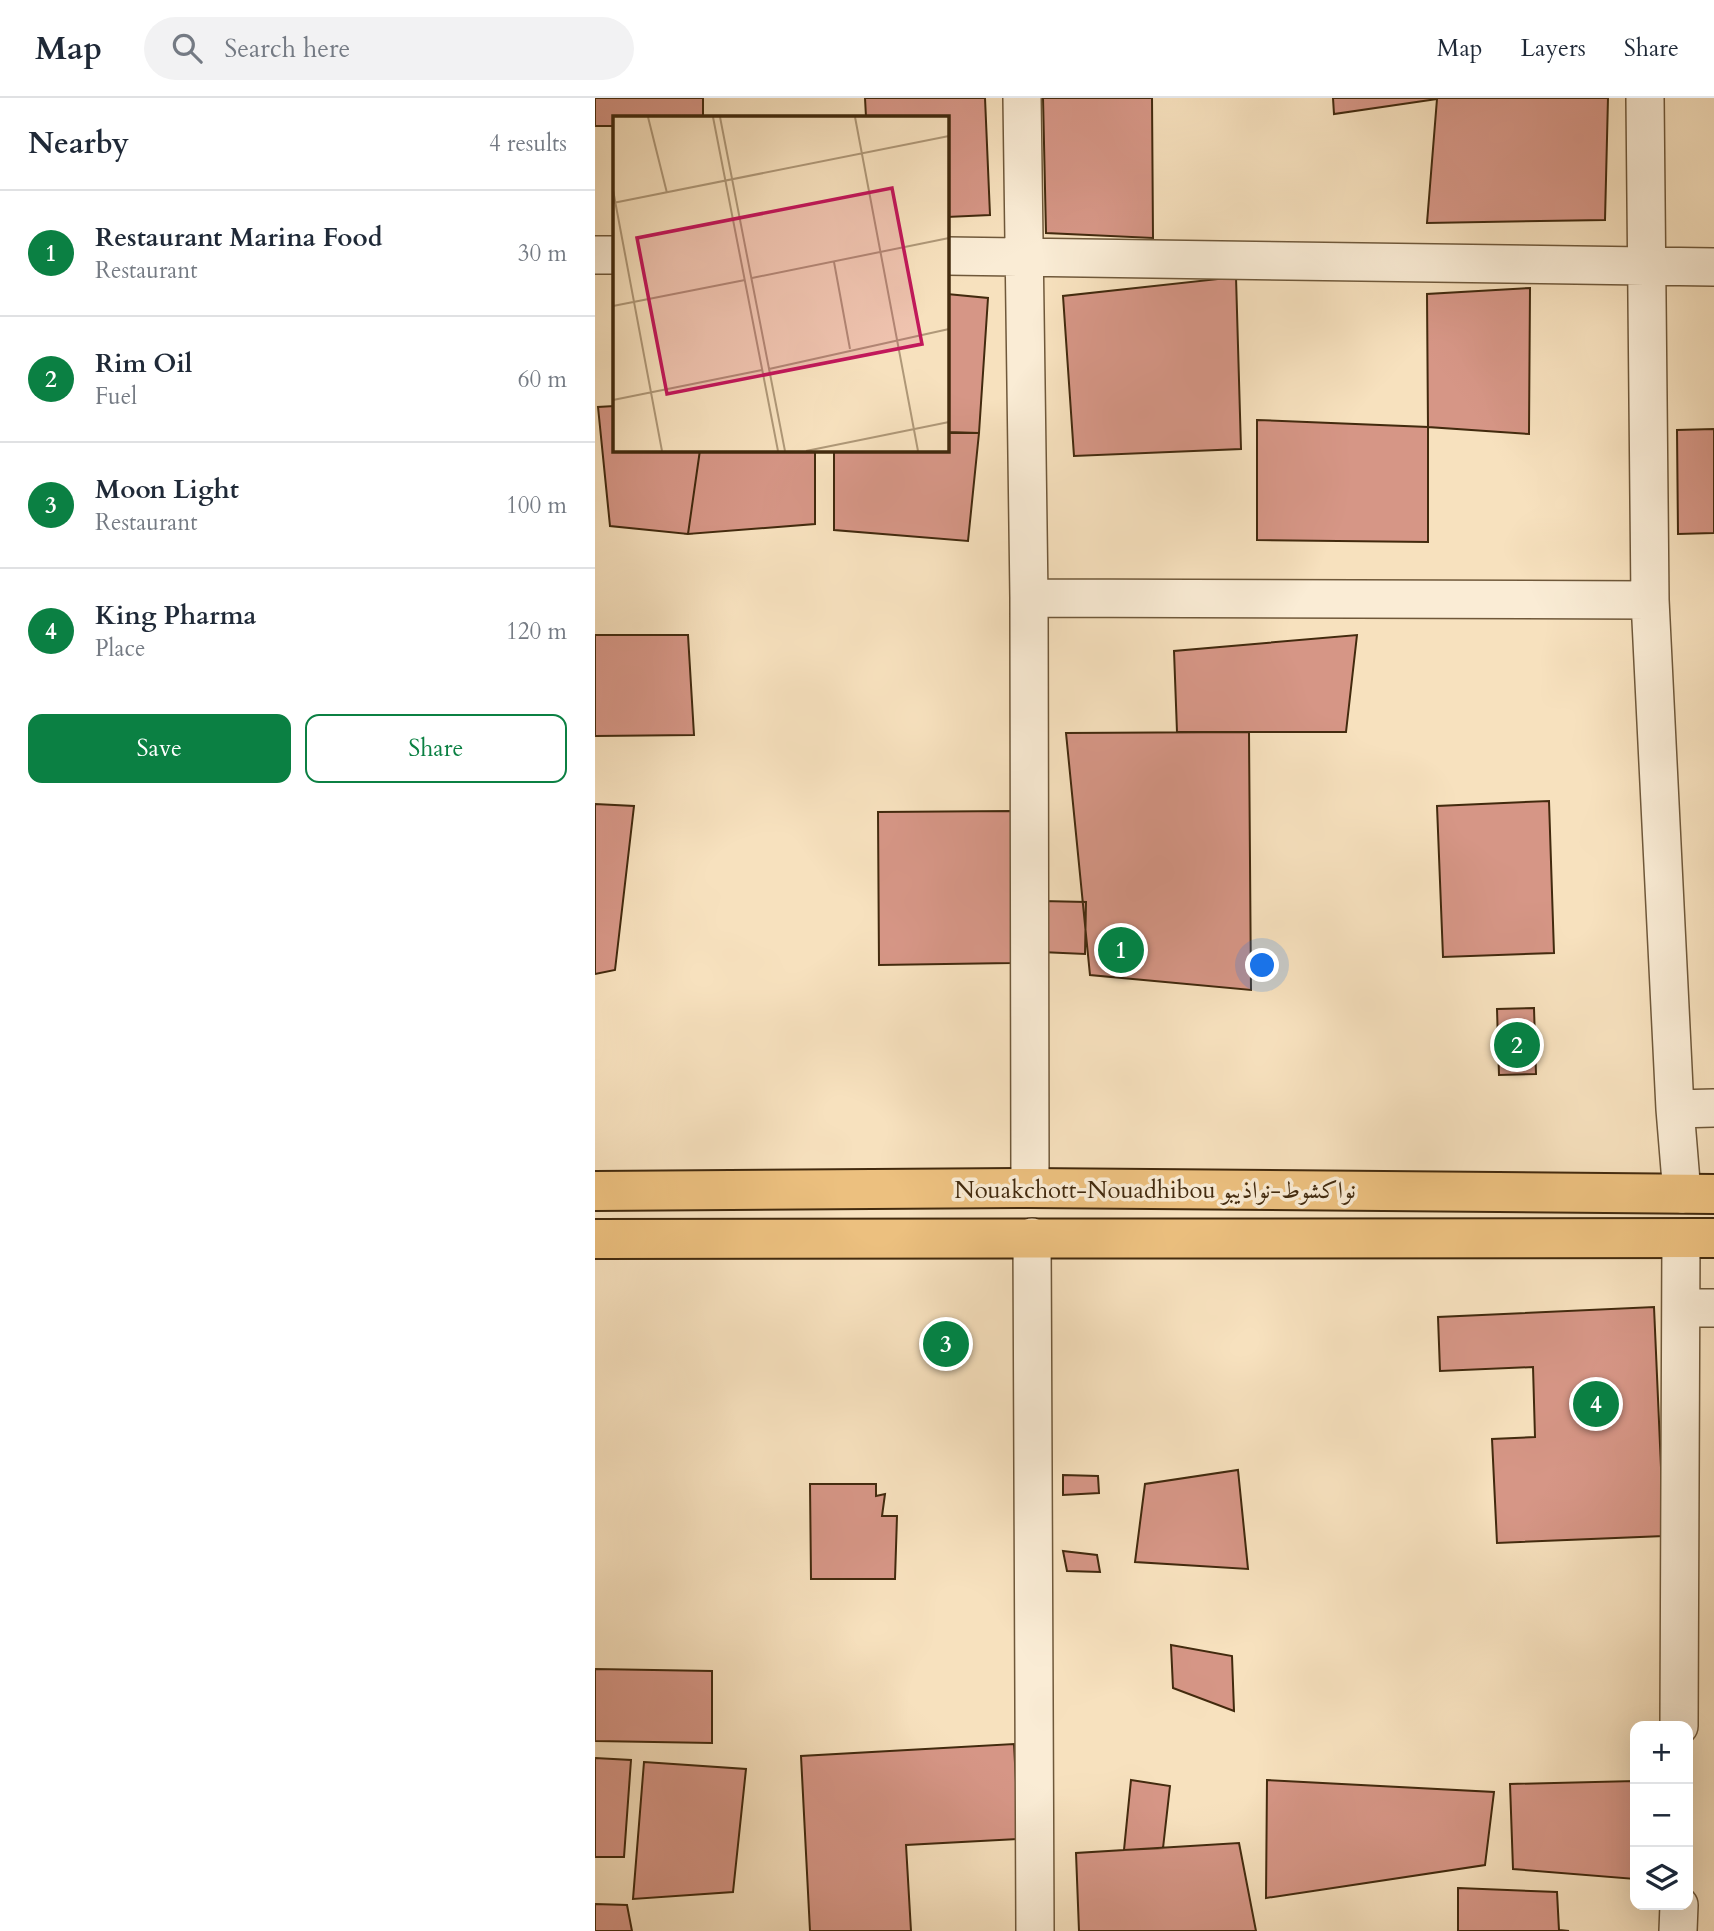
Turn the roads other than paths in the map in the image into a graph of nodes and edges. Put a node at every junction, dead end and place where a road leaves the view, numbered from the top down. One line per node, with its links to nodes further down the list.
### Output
1 (1022, 98): 6 (street)
2 (1646, 98): 8 (street)
3 (595, 256): 4 (street)
4 (613, 256)
5 (949, 256): 6 (street)
6 (1024, 256): 8 (street); 9 (street)
7 (1714, 267): 8 (street)
8 (1646, 268): 10 (street)
9 (1029, 598): 10 (street); 13 (street)
10 (1650, 600): 12 (street)
11 (1714, 1108): 12 (street)
12 (1675, 1109): 15 (street)
13 (1030, 1188): 14 (highway, Nouakchott-Nouadhibou نواكشوط-نواذيبو); 15 (highway, Nouakchott-Nouadhibou نواكشوط-نواذيبو)
14 (595, 1191)
15 (1698, 1194)
16 (1033, 1237): 17 (highway, Nouakchott-Nouadhibou نواكشوط-نواذيبو); 18 (highway, Nouakchott-Nouadhibou نواكشوط-نواذيبو); 22 (street)
17 (595, 1238)
18 (1697, 1239): 19 (street)
19 (1697, 1308): 20 (street)
20 (1679, 1721)
21 (1679, 1910): 23 (street)
22 (1035, 1931)
23 (1678, 1931)

